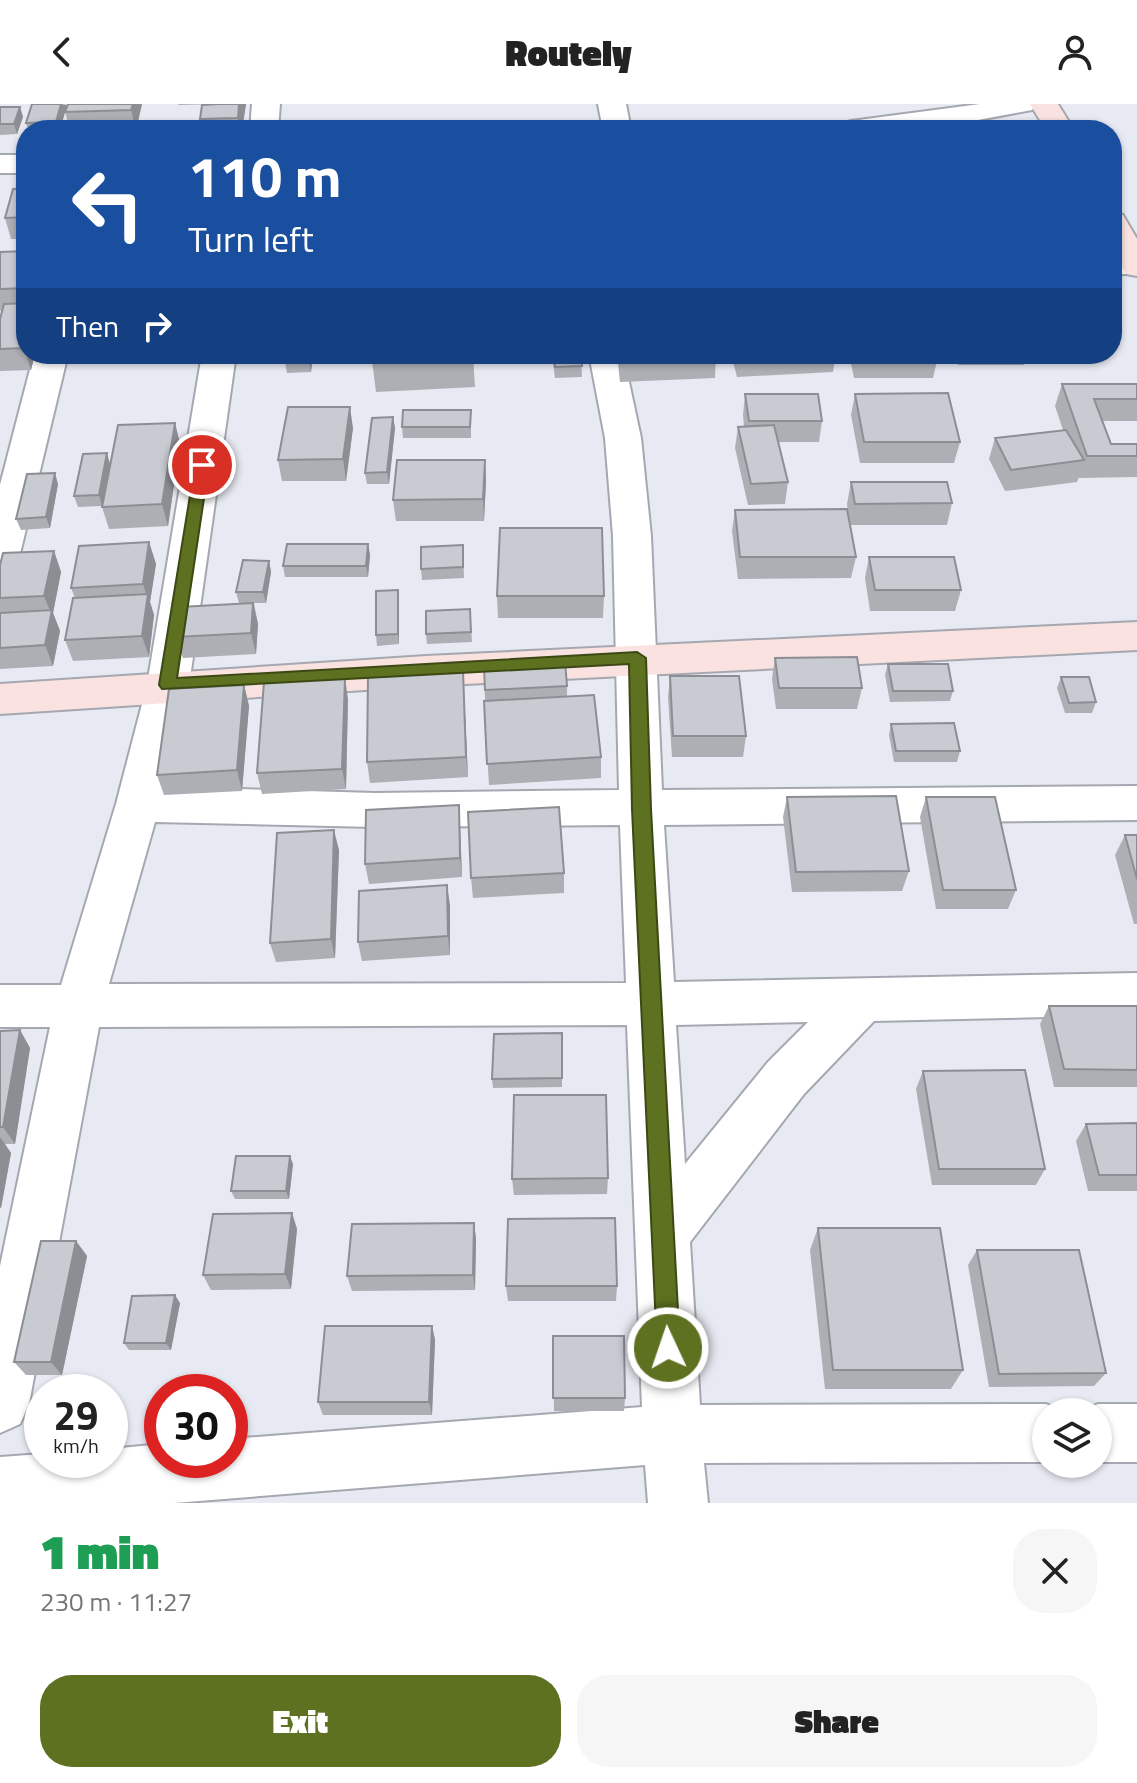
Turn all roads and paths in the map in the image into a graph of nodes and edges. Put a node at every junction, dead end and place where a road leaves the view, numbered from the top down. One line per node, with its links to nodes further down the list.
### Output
1 (1022, 104): 2 (street)
2 (938, 120)
3 (48, 364): 6 (street)
4 (217, 364): 9 (street)
5 (608, 364): 8 (street)
6 (0, 558)
7 (1137, 636): 8 (street)
8 (637, 658): 9 (street); 13 (street)
9 (168, 685): 10 (street); 12 (street)
10 (0, 699)
11 (1137, 803): 13 (street)
12 (138, 804): 13 (street); 16 (street)
13 (641, 809): 17 (street)
14 (1137, 994): 15 (street)
15 (864, 998): 17 (street); 20 (street)
16 (79, 1004): 17 (street); 18 (street); 19 (street)
17 (653, 1004): 20 (street)
18 (0, 1006)
19 (17, 1233): 21 (street)
20 (663, 1233): 25 (street)
21 (0, 1404)
22 (1032, 1433): 25 (street)
23 (1112, 1433): 24 (street)
24 (1137, 1433)
25 (672, 1434): 26 (street); 27 (street)
26 (0, 1487)
27 (678, 1503)

